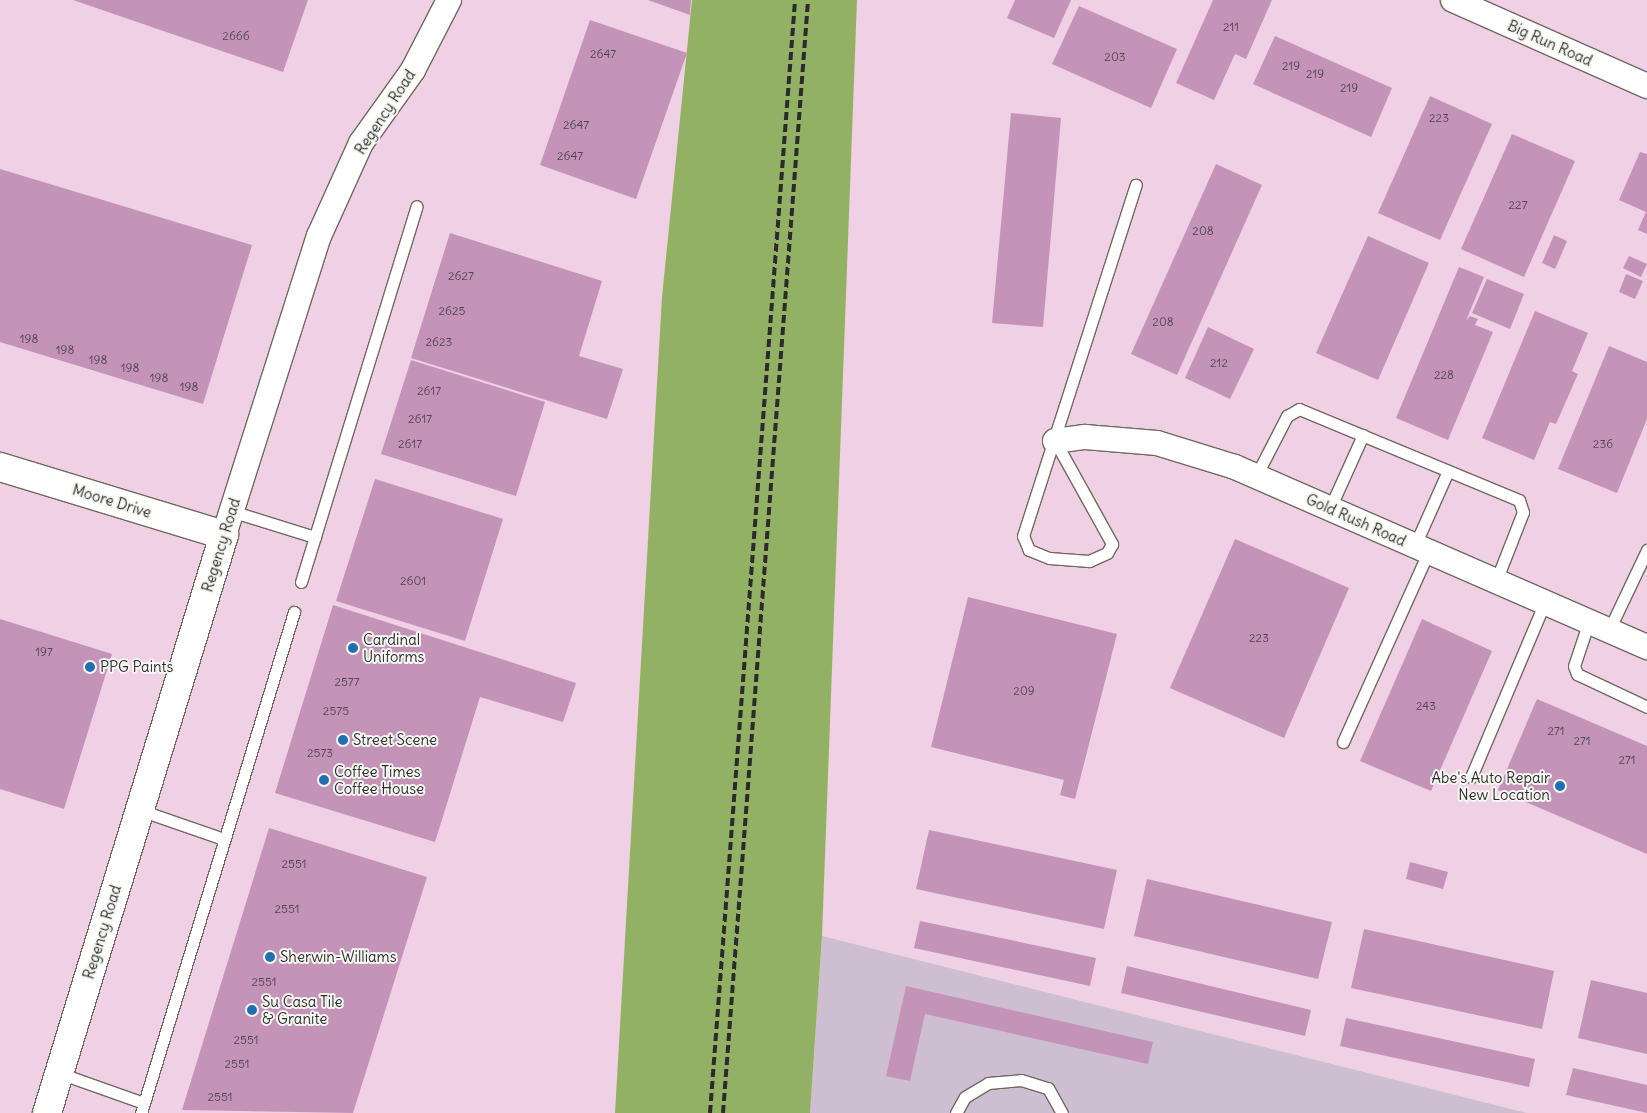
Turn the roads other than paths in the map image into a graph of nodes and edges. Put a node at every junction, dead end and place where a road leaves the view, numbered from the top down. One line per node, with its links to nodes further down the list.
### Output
1 (448, 0): 12 (street, Regency Road)
2 (1453, 0): 3 (street, Big Run Road)
3 (1647, 86)
4 (1136, 185): 7 (lane)
5 (417, 206): 13 (lane)
6 (1363, 435): 9 (lane); 10 (lane); 11 (lane)
7 (1055, 442): 7 (lane); 10 (street, Gold Rush Road)
8 (0, 467): 12 (street, Moore Drive)
9 (1448, 471): 14 (lane); 16 (lane)
10 (1256, 476): 11 (street, Gold Rush Road)
11 (1330, 508): 14 (street, Gold Rush Road)
12 (228, 523): 13 (lane); 25 (street, Regency Road)
13 (315, 537): 17 (lane)
14 (1422, 548): 16 (street, Gold Rush Road); 23 (lane)
15 (1647, 550): 20 (lane)
16 (1496, 580): 18 (street, Gold Rush Road)
17 (301, 582)
18 (1545, 602): 20 (street, Gold Rush Road); 24 (lane)
19 (294, 612): 26 (lane)
20 (1599, 626): 21 (street, Gold Rush Road); 22 (lane)
21 (1647, 647)
22 (1647, 707)
23 (1343, 742)
24 (1471, 777)
25 (140, 810): 26 (lane); 27 (street, Regency Road)
26 (221, 838): 28 (lane)
27 (59, 1073): 28 (lane); 29 (street, Regency Road)
28 (141, 1107)
29 (47, 1113)
30 (956, 1113): 31 (lane)
31 (1062, 1113)

